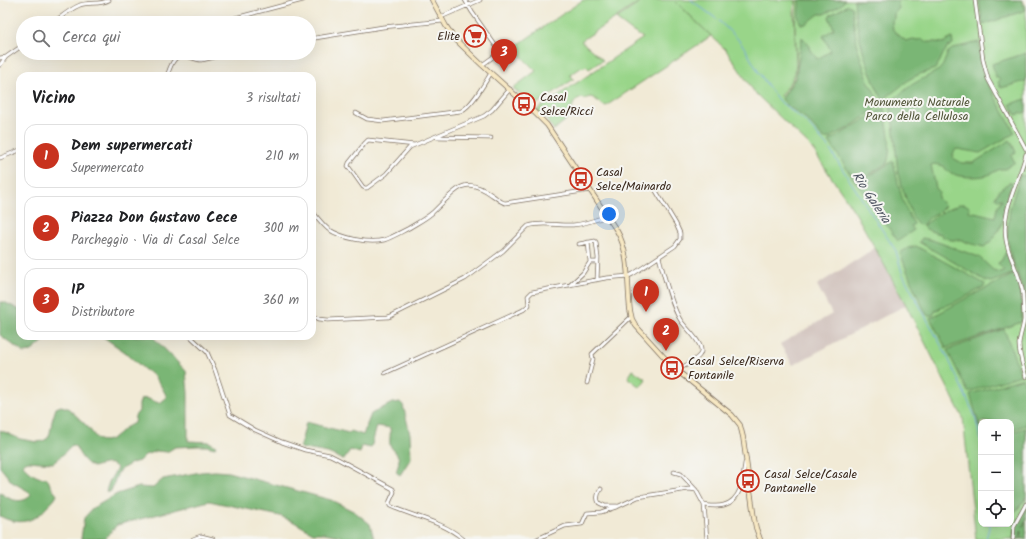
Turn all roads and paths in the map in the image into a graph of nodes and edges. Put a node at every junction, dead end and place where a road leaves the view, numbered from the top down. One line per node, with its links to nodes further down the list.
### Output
1 (108, 0): 8 (street)
2 (303, 0): 9 (street)
3 (432, 0): 10 (main road)
4 (465, 0): 7 (street)
5 (480, 0): 7 (street)
6 (974, 0): 25 (street)
7 (468, 5): 10 (street); 17 (street)
8 (64, 16)
9 (242, 16)
10 (442, 19): 11 (street); 17 (main road)
11 (316, 38)
12 (16, 50): 13 (street)
13 (6, 57): 14 (street); 16 (street)
14 (0, 58)
15 (174, 60): 18 (street)
16 (0, 65)
17 (482, 65): 19 (main road)
18 (169, 72)
19 (491, 73): 20 (main road); 21 (street)
20 (510, 90): 22 (street); 29 (main road)
21 (356, 113)
22 (435, 137): 23 (street); 24 (street)
23 (491, 138)
24 (414, 145): 24 (street)
25 (1026, 149)
26 (16, 152): 28 (street)
27 (1026, 154): 46 (street)
28 (0, 158)
29 (590, 190): 31 (street); 32 (main road)
30 (656, 191): 35 (street)
31 (316, 216)
32 (607, 216): 38 (main road); 41 (street)
33 (588, 242): 34 (street); 36 (street); 37 (street)
34 (579, 244)
35 (659, 257): 38 (street); 44 (street)
36 (590, 262): 37 (street); 40 (street)
37 (597, 262): 39 (street)
38 (627, 276): 39 (street); 42 (main road)
39 (597, 280): 40 (street)
40 (570, 285): 45 (street)
41 (316, 317)
42 (631, 317): 44 (main road); 47 (street)
43 (194, 340): 57 (street)
44 (677, 370): 48 (main road)
45 (385, 373)
46 (1026, 377)
47 (586, 383)
48 (746, 457): 54 (street); 60 (main road)
49 (674, 472): 51 (street)
50 (601, 488): 53 (street)
51 (696, 490): 53 (street); 54 (street)
52 (1026, 504): 61 (street)
53 (619, 506): 58 (street)
54 (704, 506): 59 (street)
55 (193, 539): 56 (street)
56 (213, 539)
57 (463, 539)
58 (537, 539)
59 (707, 539)
60 (760, 539)
61 (1013, 539)

